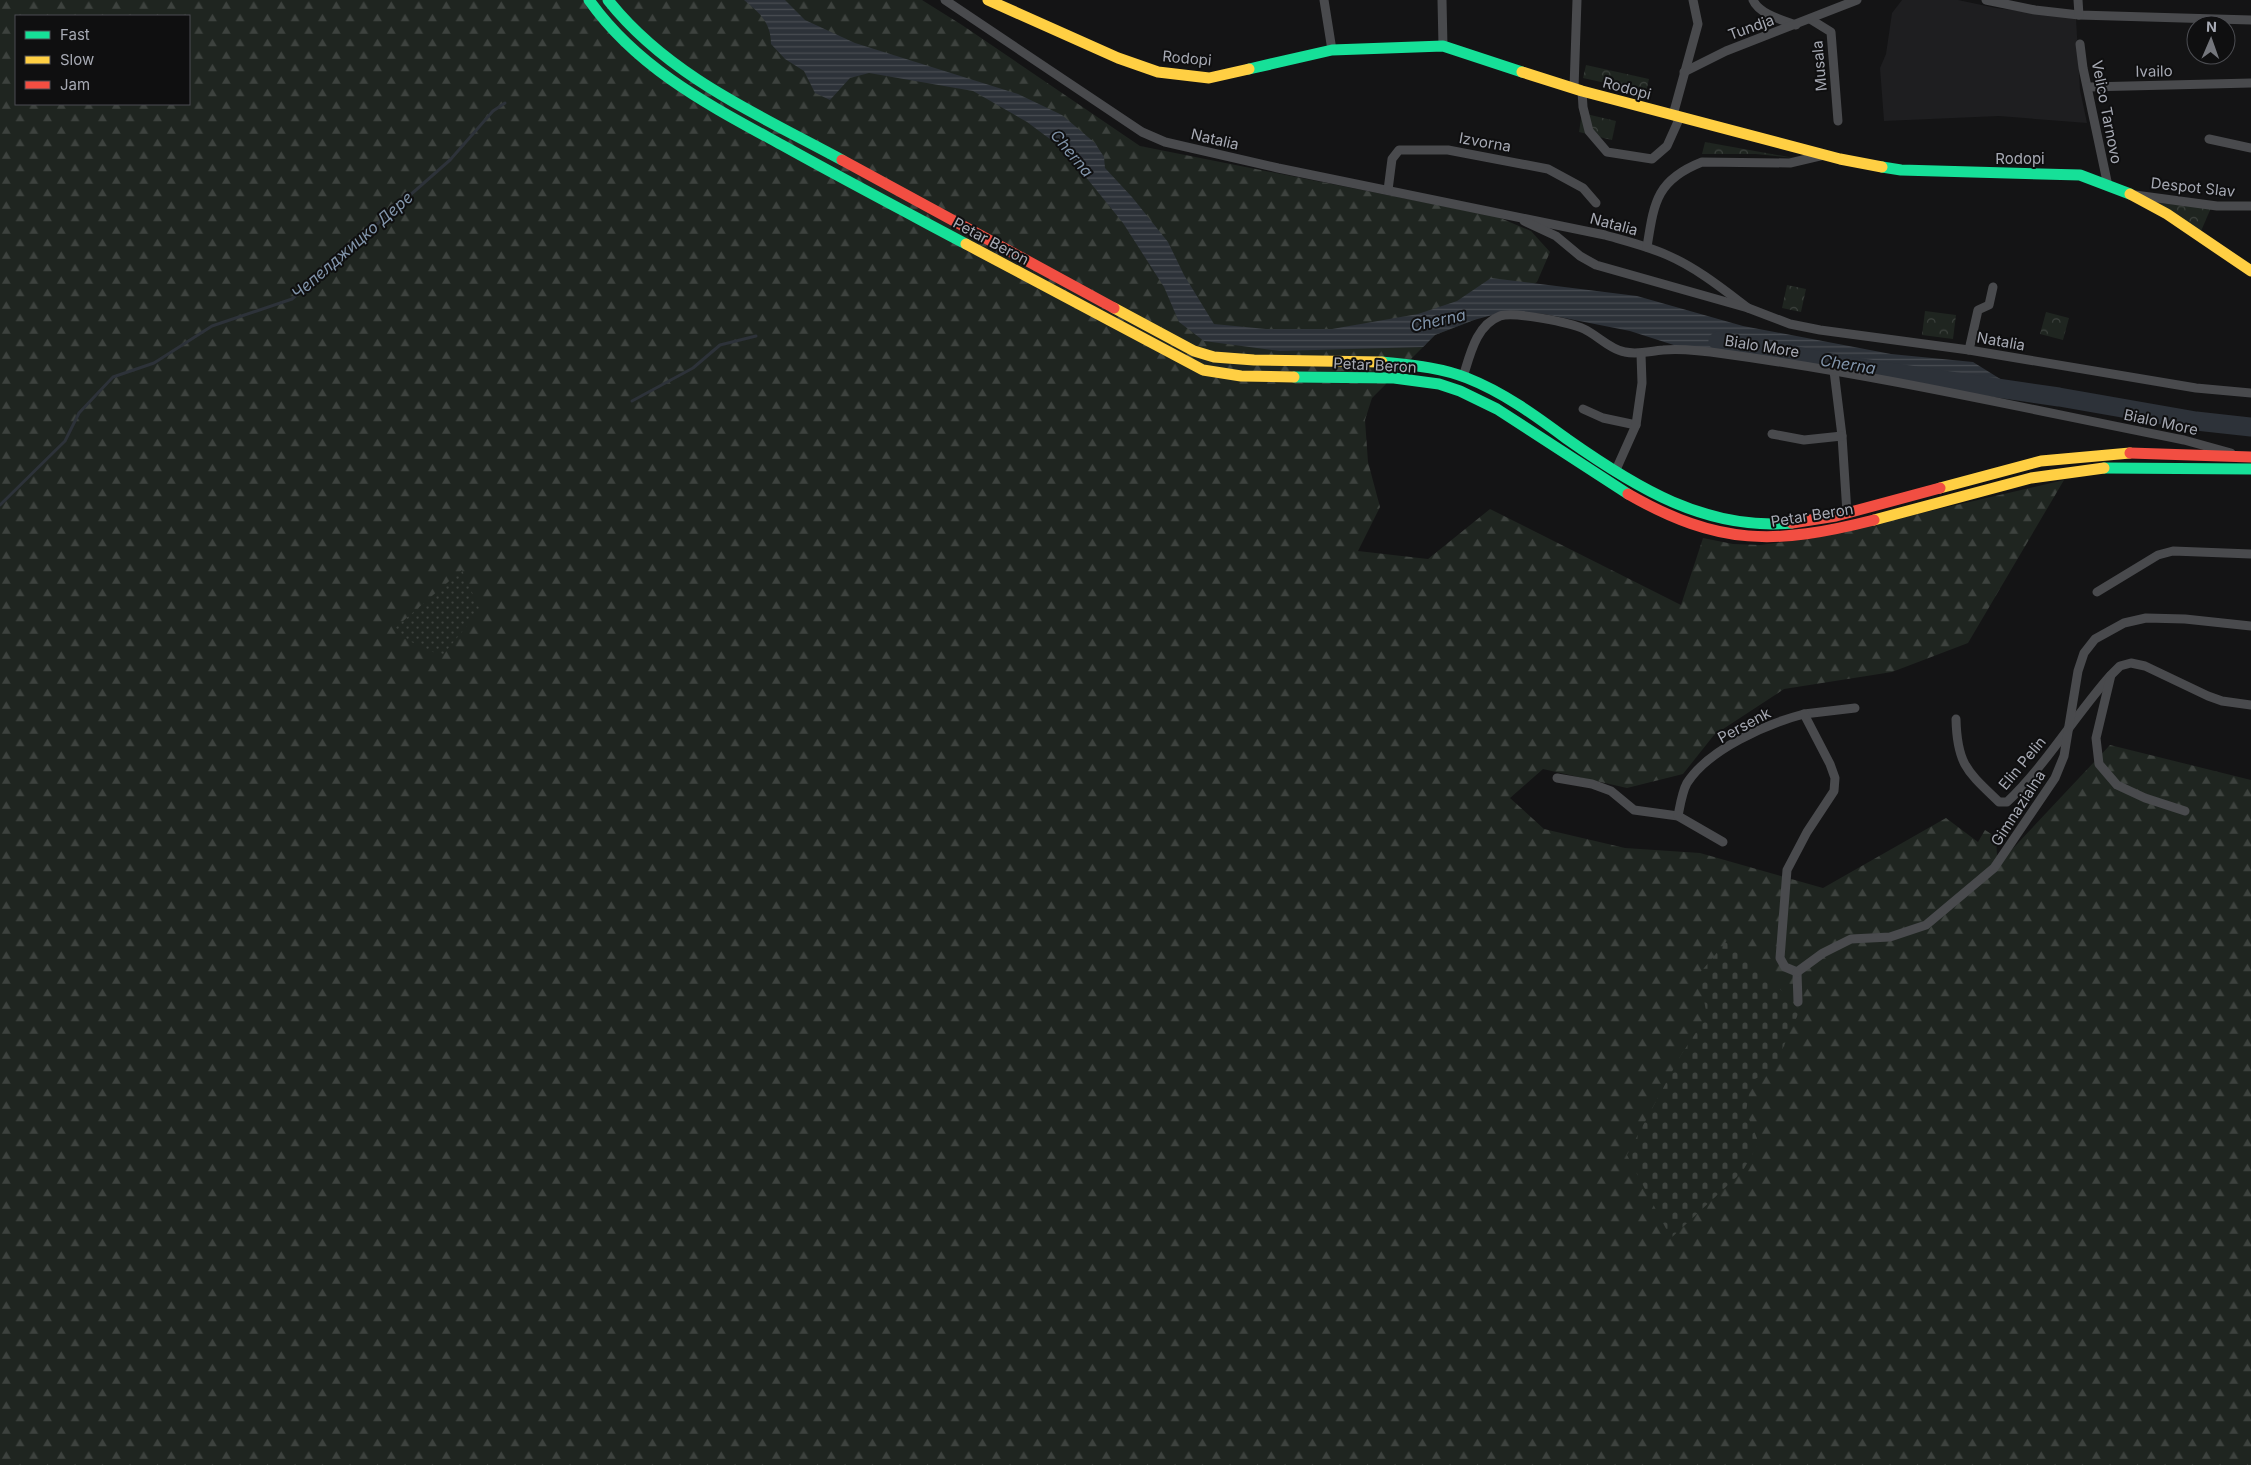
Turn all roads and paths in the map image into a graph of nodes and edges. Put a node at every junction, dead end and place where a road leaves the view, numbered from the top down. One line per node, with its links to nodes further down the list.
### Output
1 (589, 0): 50 (main road, Petar Beron)
2 (608, 0): 42 (main road, Petar Beron)
3 (945, 0): 30 (street, Natalia)
4 (988, 0): 19 (main road, Rodopi)
5 (1324, 0): 19 (street)
6 (1442, 0): 18 (street)
7 (1577, 0): 23 (street)
8 (1693, 0): 20 (street)
9 (1753, 0): 16 (street)
10 (1857, 0): 14 (street, Tundja)
11 (1986, 0): 13 (street)
12 (2078, 0): 13 (street)
13 (2079, 15): 15 (street)
14 (1810, 19): 16 (street, Tundja); 25 (street, Musala)
15 (2251, 20)
16 (1796, 25): 20 (street, Tundja)
17 (2080, 44): 22 (street, Velico Tarnovo)
18 (1442, 46): 19 (main road, Rodopi); 23 (main road, Rodopi)
19 (1332, 50)
20 (1684, 72): 24 (street)
21 (2251, 83): 22 (street, Ivailo)
22 (2088, 87): 29 (street, Velico Tarnovo)
23 (1578, 90): 24 (main road, Rodopi); 24 (street)
24 (1676, 116): 28 (main road, Rodopi)
25 (1838, 120)
26 (2209, 139): 27 (street)
27 (2251, 148)
28 (1824, 155): 29 (main road, Rodopi); 35 (street)
29 (2108, 186): 31 (main road, Rodopi)
30 (1388, 190): 32 (street, Izvorna); 34 (street, Natalia)
31 (2132, 195): 33 (street, Despot Slav); 36 (main road, Rodopi)
32 (1596, 203)
33 (2251, 206)
34 (1515, 217): 35 (street, Natalia); 38 (street, Natalia)
35 (1647, 247): 38 (street, Natalia)
36 (2251, 271)
37 (1993, 287): 39 (street)
38 (1748, 308): 39 (street, Natalia)
39 (1969, 350): 43 (street, Natalia)
40 (1641, 354): 41 (street, Bialo More); 42 (street, Bialo More); 45 (street)
41 (1834, 372): 47 (street); 49 (street, Bialo More)
42 (1463, 377): 52 (main road, Petar Beron)
43 (2251, 393)
44 (1583, 409): 45 (street)
45 (1636, 426): 52 (street)
46 (1772, 434): 47 (street)
47 (1842, 436): 53 (street)
48 (2129, 453): 49 (main road, Petar Beron); 50 (main road); 53 (main road, Petar Beron)
49 (2247, 457)
50 (2130, 468): 51 (main road, Petar Beron)
51 (2251, 469)
52 (1616, 472): 53 (main road, Petar Beron)
53 (1847, 513)
54 (2251, 554): 55 (street)
55 (2097, 592)
56 (2251, 626): 62 (street, Gimnazialna)
57 (2111, 675): 58 (street, Elin Pelin); 62 (street, Elin Pelin); 64 (street)
58 (2251, 704)
59 (1855, 708): 60 (street, Persenk)
60 (1804, 714): 65 (street, Persenk); 67 (street)
61 (1956, 719): 62 (street, Elin Pelin)
62 (2068, 727): 67 (street, Gimnazialna)
63 (1557, 778): 65 (street)
64 (2185, 811)
65 (1678, 816): 66 (street)
66 (1723, 842)
67 (1797, 972): 68 (street)
68 (1798, 1002)

